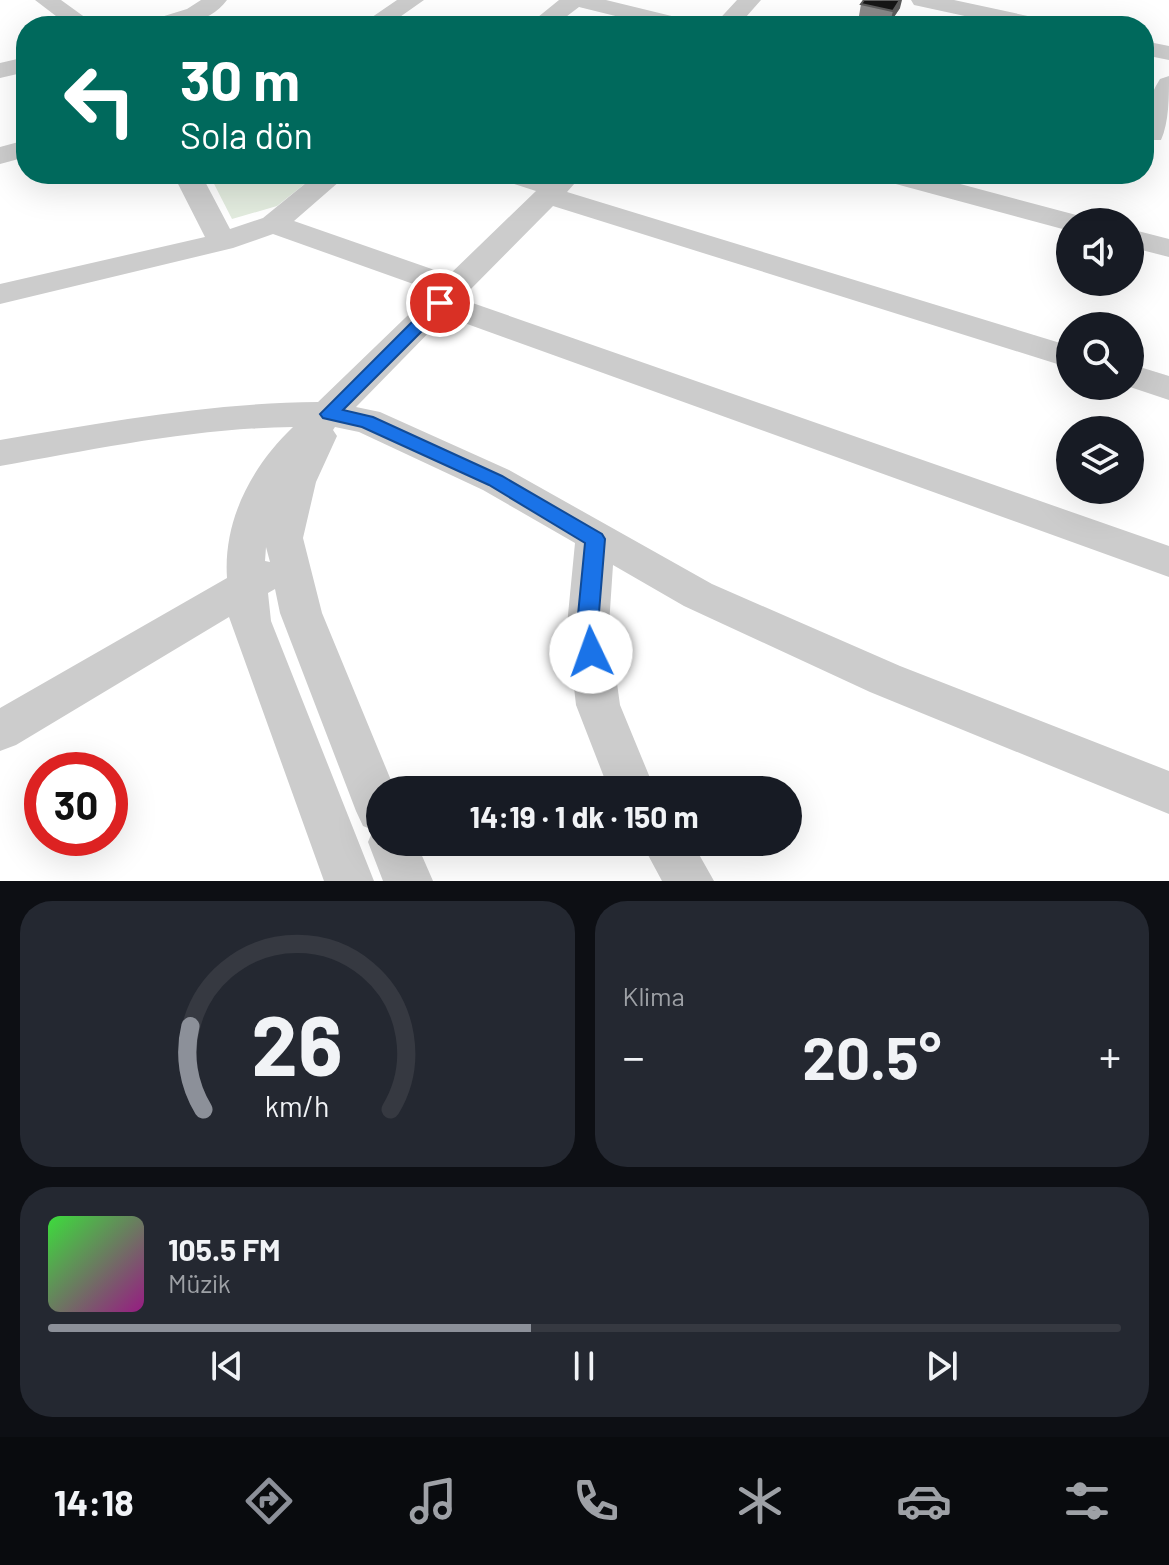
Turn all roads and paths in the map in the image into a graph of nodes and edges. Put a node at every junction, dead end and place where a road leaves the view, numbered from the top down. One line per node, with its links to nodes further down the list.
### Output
1 (46, 0): 8 (street)
2 (216, 0): 7 (street)
3 (413, 0): 9 (street)
4 (576, 0): 10 (street); 11 (street)
5 (750, 0): 12 (street)
6 (922, 0): 13 (street)
7 (196, 13)
8 (70, 16)
9 (387, 16)
10 (553, 16)
11 (642, 16)
12 (735, 16)
13 (996, 16)
14 (1169, 84): 15 (street)
15 (1155, 135)
16 (192, 184): 22 (street)
17 (322, 184): 21 (street)
18 (928, 184): 20 (street)
19 (558, 186): 26 (street); 27 (street)
20 (1056, 218)
21 (273, 224): 22 (street); 26 (street)
22 (222, 242): 25 (street)
23 (1144, 242): 24 (street)
24 (1169, 248)
25 (0, 294)
26 (448, 295): 30 (street); 34 (street)
27 (1056, 352)
28 (1144, 380): 29 (street)
29 (1169, 388)
30 (329, 414): 31 (street); 32 (street); 33 (street); 35 (street)
31 (0, 453)
32 (595, 539): 38 (street); 39 (street)
33 (289, 562): 35 (street); 37 (street)
34 (1169, 562)
35 (248, 586): 36 (street); 42 (street)
36 (0, 731)
37 (366, 776)
38 (626, 776)
39 (1169, 793)
40 (398, 856): 43 (street)
41 (674, 856): 44 (street)
42 (349, 881)
43 (408, 881)
44 (689, 881)

